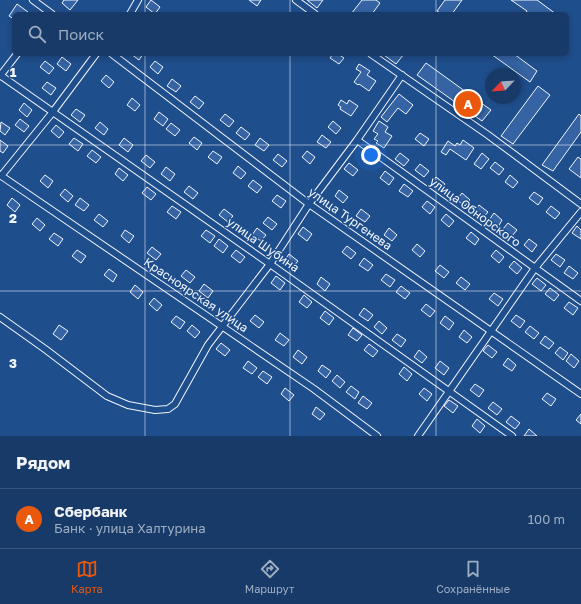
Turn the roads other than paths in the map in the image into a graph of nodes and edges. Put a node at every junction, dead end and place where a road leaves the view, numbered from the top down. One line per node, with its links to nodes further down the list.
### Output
1 (33, 0): 4 (street)
2 (138, 0): 5 (street)
3 (296, 0): 6 (street)
4 (49, 12)
5 (131, 12)
6 (312, 12)
7 (15, 56): 11 (street)
8 (95, 56): 13 (street)
9 (115, 56): 16 (street, улица Тургенева)
10 (374, 56): 12 (street)
11 (0, 75): 13 (street, улица Шубина)
12 (402, 75): 14 (street); 17 (street)
13 (52, 113): 15 (street); 19 (street, улица Шубина)
14 (357, 140): 16 (street); 20 (street, улица Обнорского)
15 (1, 176): 23 (street, Красноярская улица)
16 (309, 204): 19 (street); 24 (street, улица Тургенева)
17 (581, 204)
18 (581, 212): 20 (street)
19 (270, 264): 23 (street); 25 (street, улица Шубина)
20 (535, 268): 21 (street, улица Обнорского); 24 (street)
21 (581, 301)
22 (0, 317): 23 (street)
23 (222, 326): 27 (street, Красноярская улица)
24 (490, 331): 25 (street); 26 (street, улица Тургенева)
25 (448, 391): 28 (street); 29 (street, улица Шубина)
26 (581, 394)
27 (377, 436)
28 (418, 436)
29 (512, 436)

